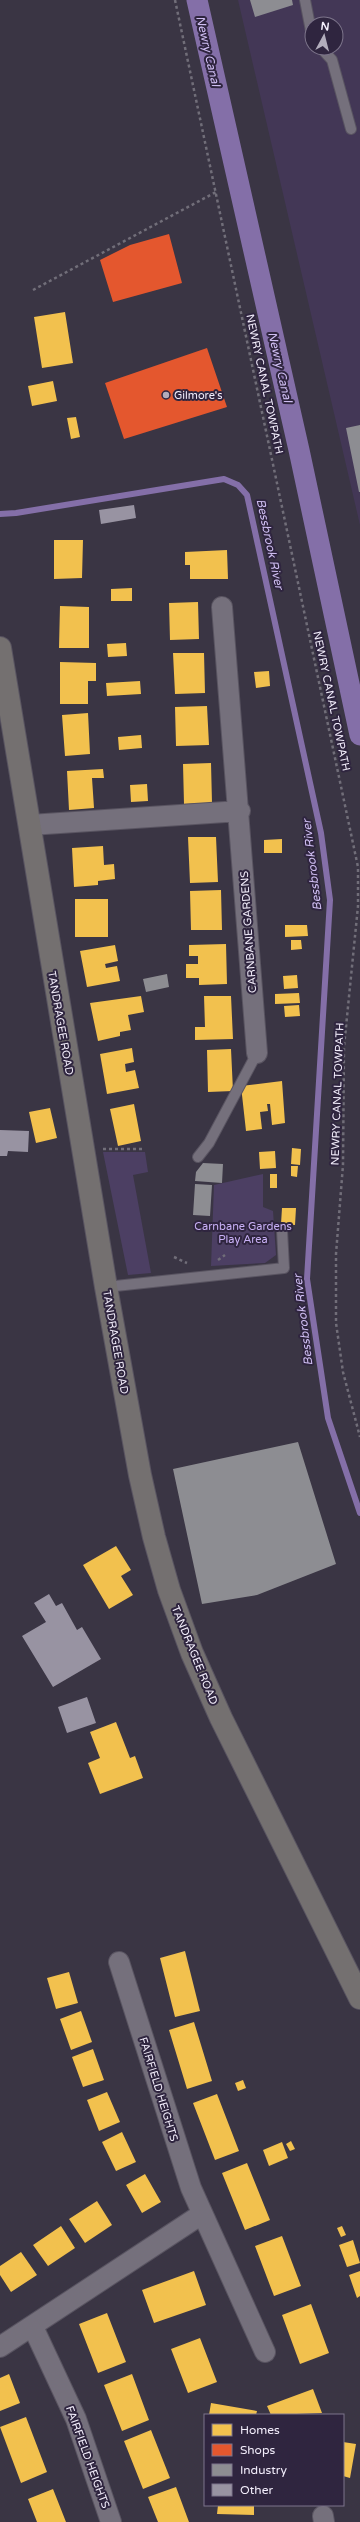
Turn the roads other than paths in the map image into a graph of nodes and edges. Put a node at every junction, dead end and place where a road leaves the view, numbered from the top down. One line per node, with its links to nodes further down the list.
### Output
1 (305, 0): 2 (lane)
2 (308, 16)
3 (328, 56): 4 (lane)
4 (351, 129)
5 (222, 607): 7 (street, CARNBANE GARDENS)
6 (0, 648): 8 (highway, TANDRAGEE ROAD)
7 (240, 811): 8 (street); 9 (street, CARNBANE GARDENS)
8 (30, 825): 12 (highway, TANDRAGEE ROAD)
9 (257, 1053): 10 (lane)
10 (198, 1157)
11 (282, 1230): 12 (lane)
12 (106, 1287): 14 (highway, TANDRAGEE ROAD)
13 (119, 1962): 15 (street, FAIRFIELD HEIGHTS)
14 (360, 1998)
15 (202, 2214): 16 (street); 18 (street, FAIRFIELD HEIGHTS)
16 (33, 2327): 17 (street); 19 (street, FAIRFIELD HEIGHTS)
17 (0, 2347)
18 (265, 2352)
19 (111, 2522)

